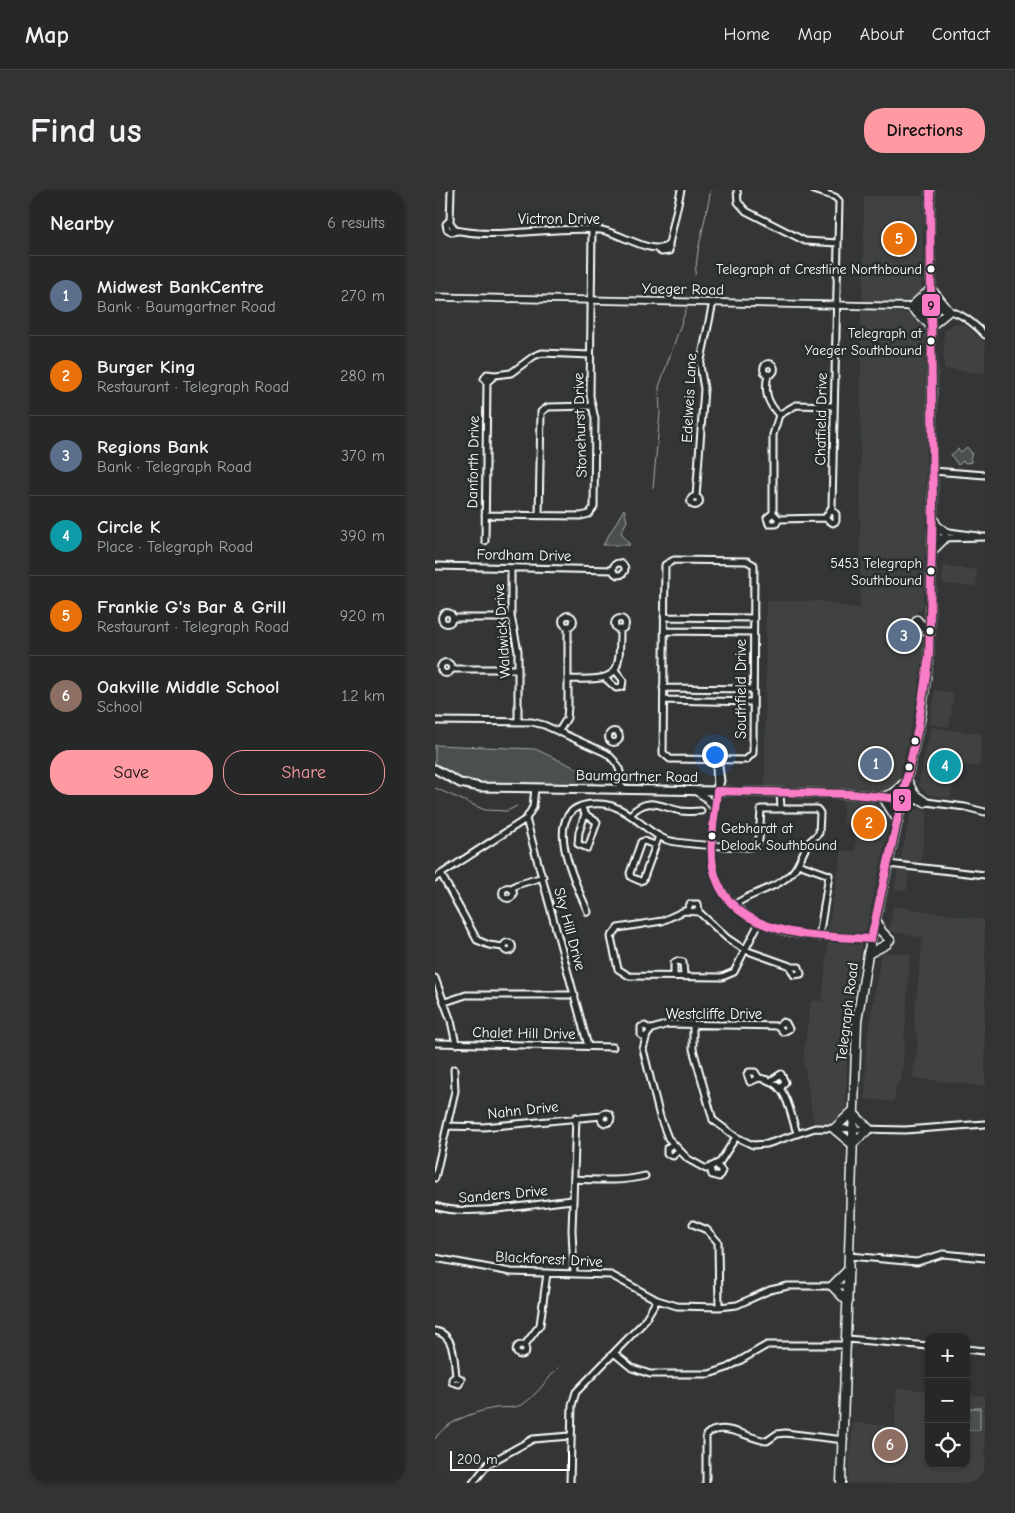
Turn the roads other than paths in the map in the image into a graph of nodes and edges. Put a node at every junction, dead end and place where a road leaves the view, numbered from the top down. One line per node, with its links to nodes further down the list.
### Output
1 (451, 190): 6 (street, Victron Drive)
2 (681, 190): 7 (street)
3 (737, 190): 8 (street)
4 (814, 190): 8 (street, Chatfield Drive)
5 (930, 190): 10 (main road, Telegraph Road)
6 (592, 230): 9 (street, Victron Drive); 12 (street, Stonehurst Drive)
7 (669, 242): 9 (street, Victron Drive); 9 (street)
8 (837, 243): 14 (street, Chatfield Drive)
9 (657, 249)
10 (931, 289): 15 (main road); 16 (main road, Telegraph Road); 17 (main road)
11 (435, 297): 12 (street, Yaeger Road)
12 (591, 300): 13 (street, Yaeger Road); 20 (street, Stonehurst Drive)
13 (713, 302): 14 (street, Yaeger Road); 27 (street, Edelweis Lane)
14 (837, 305): 15 (street, Yaeger Road); 23 (street, Chatfield Drive)
15 (911, 307): 16 (street, Yaeger Road); 18 (main road)
16 (931, 308): 17 (street); 18 (main road, Telegraph Road)
17 (949, 311): 18 (main road); 19 (street)
18 (931, 326): 25 (main road, Telegraph Road)
19 (985, 335)
20 (590, 355): 22 (street, Stonehurst Drive); 29 (street, Danforth Drive)
21 (768, 374): 24 (street)
22 (592, 406): 30 (street); 30 (street, Stonehurst Drive)
23 (833, 406): 24 (street); 32 (street, Chatfield Drive)
24 (779, 416): 28 (street)
25 (933, 471): 26 (street); 31 (main road, Telegraph Road)
26 (985, 475)
27 (696, 497)
28 (773, 513): 32 (street); 32 (street)
29 (485, 515): 30 (street, Stonehurst Drive); 36 (street, Danforth Drive)
30 (539, 516)
31 (933, 517): 33 (main road, Telegraph Road); 34 (main road)
32 (779, 519)
33 (933, 535): 34 (street); 37 (main road, Telegraph Road)
34 (945, 535): 35 (street); 37 (main road)
35 (984, 537)
36 (485, 541)
37 (932, 551): 50 (main road, Telegraph Road)
38 (435, 566): 39 (street, Fordham Drive)
39 (511, 568): 40 (street, Fordham Drive); 41 (street, Waldwick Drive)
40 (613, 570)
41 (511, 616): 43 (street); 52 (street, Waldwick Drive)
42 (664, 617): 44 (street); 44 (street, Southfield Drive); 48 (street, Southfield Drive)
43 (453, 618)
44 (754, 618): 49 (street, Southfield Drive)
45 (917, 620): 50 (main road)
46 (568, 626): 55 (street)
47 (620, 629): 53 (street)
48 (664, 630): 49 (street); 56 (street, Southfield Drive)
49 (753, 632): 57 (street, Southfield Drive)
50 (930, 635): 67 (main road, Telegraph Road)
51 (452, 669): 52 (street)
52 (517, 669): 61 (street, Waldwick Drive)
53 (615, 670): 54 (street); 54 (street)
54 (605, 678): 55 (street)
55 (568, 679): 62 (street)
56 (663, 688): 57 (street); 58 (street, Southfield Drive)
57 (753, 689): 59 (street, Southfield Drive)
58 (664, 700): 59 (street); 65 (street, Southfield Drive)
59 (753, 702): 65 (street, Southfield Drive)
60 (435, 721): 61 (street)
61 (518, 722): 62 (street)
62 (559, 731): 64 (street)
63 (612, 742): 64 (street)
64 (606, 753): 69 (street)
65 (718, 759): 71 (street)
66 (435, 769): 68 (main road, Baumgartner Road)
67 (907, 780): 73 (main road); 74 (main road, Telegraph Road); 75 (main road)
68 (535, 788): 69 (main road, Baumgartner Road); 83 (street)
69 (621, 790): 70 (main road, Baumgartner Road)
70 (693, 790): 71 (main road, Baumgartner Road); 78 (street)
71 (717, 790): 72 (main road, Baumgartner Road); 78 (street)
72 (780, 793): 73 (main road, Baumgartner Road); 77 (street)
73 (883, 797): 74 (main road, Baumgartner Road); 84 (main road)
74 (903, 799): 75 (street); 84 (main road, Telegraph Road)
75 (925, 802): 80 (street)
76 (581, 806): 81 (street); 82 (street); 96 (street)
77 (781, 808): 87 (street); 88 (street)
78 (715, 810): 87 (street)
79 (701, 811): 82 (street)
80 (985, 812)
81 (585, 814): 81 (street)
82 (630, 815): 85 (street)
83 (526, 819): 90 (street); 92 (street, Sky Hill Drive)
84 (898, 821): 89 (main road, Telegraph Road)
85 (659, 836): 86 (street); 87 (street)
86 (655, 845): 86 (street)
87 (712, 845): 95 (street)
88 (798, 864): 95 (street); 99 (street)
89 (888, 864): 91 (street); 97 (main road, Telegraph Road)
90 (441, 874): 93 (street); 101 (street)
91 (985, 875)
92 (543, 877): 94 (street); 108 (street, Sky Hill Drive)
93 (435, 878)
94 (511, 889)
95 (734, 905): 98 (street)
96 (588, 912)
97 (876, 920): 100 (main road, Telegraph Road); 103 (main road)
98 (759, 923): 99 (street); 102 (street)
99 (819, 937): 100 (street)
100 (871, 939): 103 (main road, Telegraph Road)
101 (503, 946)
102 (745, 950): 104 (street); 105 (street); 106 (street)
103 (868, 954): 122 (main road, Telegraph Road)
104 (793, 967)
105 (674, 976): 106 (street); 106 (street)
106 (684, 976)
107 (435, 978): 109 (street)
108 (575, 995): 109 (street); 116 (street, Sky Hill Drive)
109 (445, 1002): 115 (street)
110 (693, 1024): 111 (street, Westcliffe Drive); 112 (street, Westcliffe Drive); 131 (street)
111 (778, 1026)
112 (651, 1030): 113 (street, Westcliffe Drive); 113 (street, Westcliffe Drive)
113 (645, 1038): 132 (street)
114 (435, 1044): 115 (street, Chalet Hill Drive)
115 (456, 1044): 116 (street, Chalet Hill Drive)
116 (588, 1046): 117 (street, Chalet Hill Drive)
117 (613, 1047)
118 (453, 1069): 126 (street)
119 (759, 1078): 120 (street)
120 (772, 1080): 121 (street); 121 (street)
121 (781, 1088): 130 (street)
122 (853, 1112): 127 (main road); 128 (main road, Telegraph Road); 129 (main road)
123 (602, 1116): 124 (street, Nahn Drive)
124 (576, 1117): 126 (street, Nahn Drive); 140 (street)
125 (985, 1124): 129 (street)
126 (447, 1126): 135 (street)
127 (834, 1129): 128 (street); 130 (street); 133 (main road)
128 (852, 1129): 129 (street); 133 (main road, Telegraph Road)
129 (869, 1129): 133 (main road)
130 (797, 1133): 131 (street)
131 (736, 1137): 136 (street)
132 (673, 1144): 134 (street); 134 (street)
133 (852, 1144): 144 (main road, Telegraph Road)
134 (678, 1151): 137 (street)
135 (437, 1160): 139 (street)
136 (717, 1165): 137 (street); 137 (street)
137 (710, 1168)
138 (645, 1176): 140 (street)
139 (435, 1178)
140 (574, 1179): 141 (street)
141 (573, 1200): 142 (street, Sanders Drive); 149 (street)
142 (435, 1206)
143 (693, 1224): 154 (street)
144 (849, 1256): 146 (street); 147 (main road, Telegraph Road)
145 (435, 1258): 148 (street, Blackforest Drive)
146 (985, 1258)
147 (849, 1269): 150 (main road); 151 (main road, Telegraph Road)
148 (547, 1273): 149 (street, Blackforest Drive); 157 (street)
149 (574, 1273): 152 (street, Blackforest Drive)
150 (832, 1286): 151 (street, Blackforest Drive); 153 (main road); 154 (street, Blackforest Drive)
151 (848, 1286): 153 (main road, Telegraph Road)
152 (657, 1300): 154 (street, Blackforest Drive); 161 (street)
153 (848, 1302): 156 (main road, Telegraph Road)
154 (719, 1307)
155 (435, 1331): 162 (street)
156 (847, 1342): 158 (street); 161 (street); 164 (main road, Telegraph Road)
157 (524, 1346)
158 (925, 1346)
159 (970, 1349): 160 (street)
160 (985, 1351)
161 (614, 1354): 163 (street)
162 (456, 1376)
163 (571, 1436): 165 (street); 166 (street)
164 (844, 1440): 167 (street); 168 (main road, Telegraph Road)
165 (473, 1483)
166 (570, 1483)
167 (707, 1483)
168 (841, 1483)

